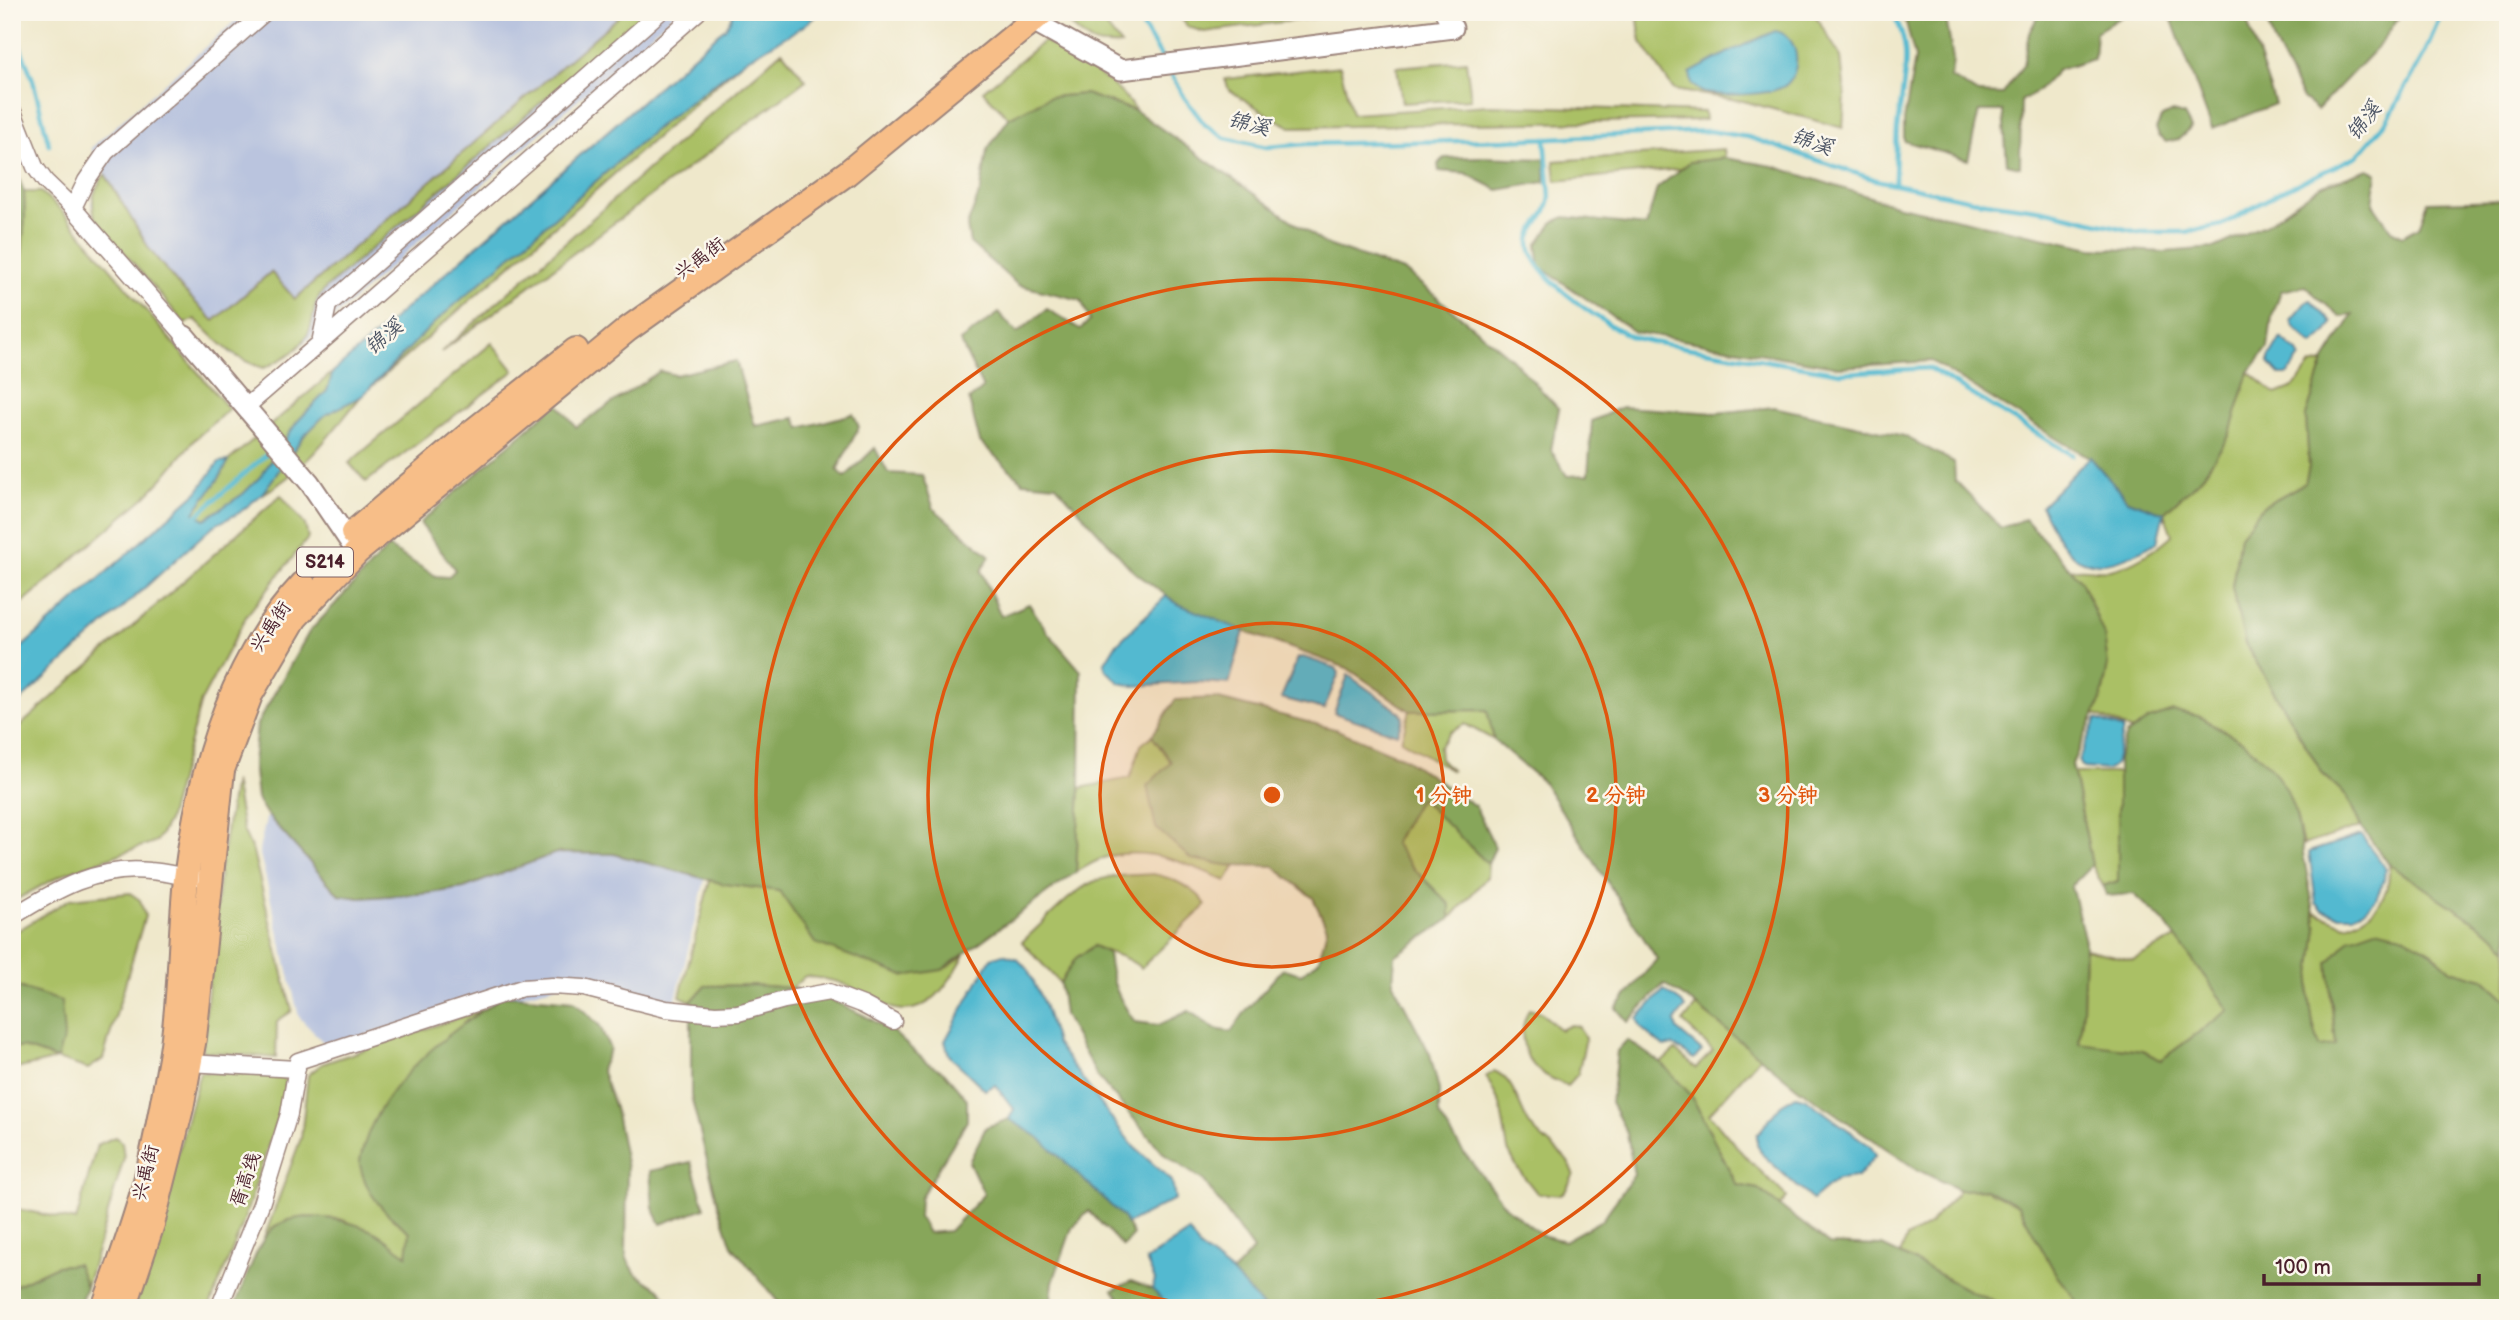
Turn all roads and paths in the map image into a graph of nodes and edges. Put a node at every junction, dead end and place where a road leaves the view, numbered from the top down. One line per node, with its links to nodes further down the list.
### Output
1 (265, 12): 7 (street)
2 (660, 12): 9 (street)
3 (698, 12): 9 (street)
4 (1037, 16): 5 (street); 11 (main road, 兴禹街 / S214)
5 (1448, 20)
6 (12, 109): 7 (street)
7 (74, 208): 8 (street)
8 (185, 336): 10 (street)
9 (320, 343): 10 (street)
10 (250, 412): 11 (street)
11 (352, 545): 12 (main road, 兴禹街 / S214)
12 (198, 879): 13 (street); 15 (main road, 兴禹街 / S214); 17 (main road, 兴禹街 / S214)
13 (12, 917)
14 (893, 1021): 16 (street)
15 (189, 1063): 16 (street); 18 (main road, 兴禹街 / S214)
16 (298, 1065): 19 (street, 胥高线)
17 (104, 1308)
18 (124, 1308)
19 (219, 1308)

